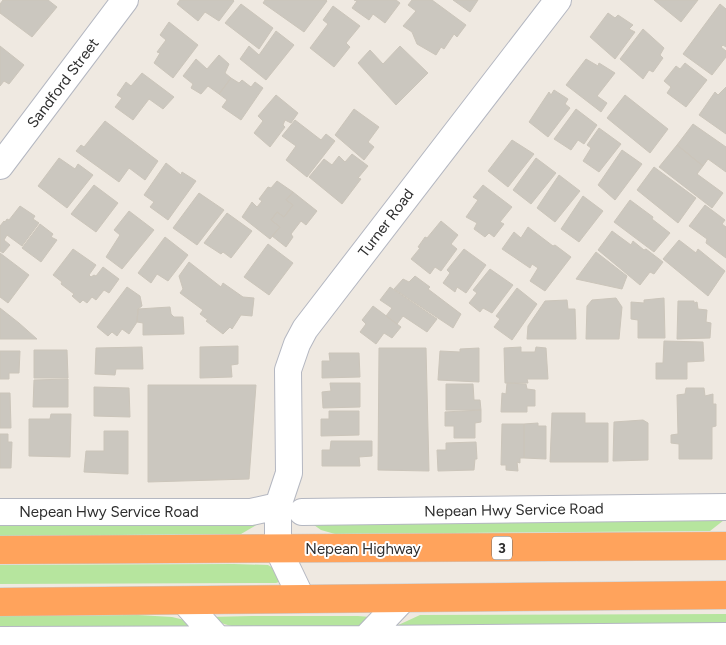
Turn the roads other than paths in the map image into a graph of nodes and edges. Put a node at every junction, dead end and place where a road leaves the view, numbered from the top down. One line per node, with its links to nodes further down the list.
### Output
1 (125, 0): 3 (street, Sandford Street)
2 (558, 0): 5 (street, Turner Road)
3 (0, 166)
4 (726, 507): 5 (street, Nepean Hwy Service Road)
5 (290, 509): 6 (street, Nepean Hwy Service Road); 8 (street, Turner Road); 10 (street, Turner Road)
6 (0, 512)
7 (726, 546): 8 (highway, Nepean Highway / 3)
8 (316, 549): 10 (highway, Nepean Highway / 3)
9 (0, 550): 10 (highway, Nepean Highway / 3)
10 (278, 550): 13 (street, Turner Road)
11 (726, 595): 12 (highway)
12 (404, 598): 13 (highway); 18 (street)
13 (302, 599): 14 (highway)
14 (183, 600): 15 (highway); 17 (street)
15 (0, 602)
16 (726, 636): 18 (street)
17 (218, 639): 18 (street); 19 (street)
18 (365, 639)
19 (0, 640)

